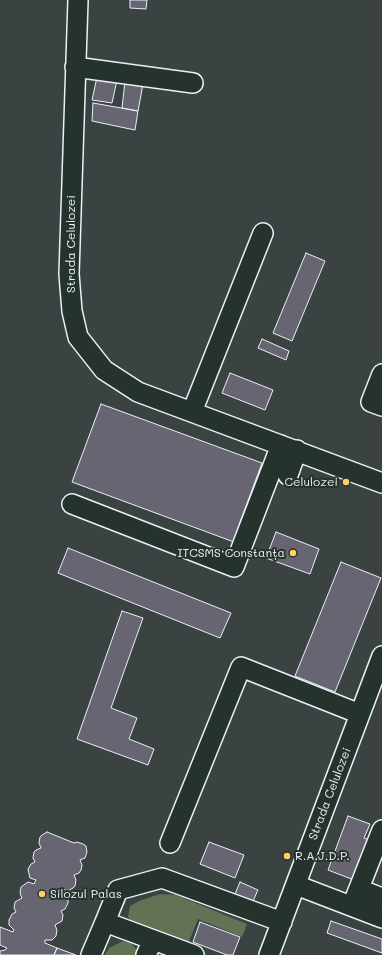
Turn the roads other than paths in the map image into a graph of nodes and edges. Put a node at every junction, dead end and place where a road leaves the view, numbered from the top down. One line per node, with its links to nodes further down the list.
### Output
1 (78, 0): 2 (street, Strada Celulozei)
2 (75, 67): 3 (street); 7 (street, Strada Celulozei)
3 (193, 83)
4 (263, 233): 7 (street)
5 (382, 374): 6 (street)
6 (382, 406)
7 (192, 412): 8 (street, Strada Celulozei)
8 (289, 447): 9 (street); 10 (street, Strada Celulozei); 11 (street)
9 (288, 475)
10 (382, 483)
11 (72, 504)
12 (382, 656): 13 (street, Strada Celulozei)
13 (378, 677): 14 (street, Strada Celulozei)
14 (360, 714): 16 (street); 17 (street, Strada Celulozei)
15 (382, 830): 18 (street)
16 (170, 842)
17 (296, 885): 18 (street); 22 (street, Strada Celulozei)
18 (356, 898): 19 (street); 20 (street)
19 (382, 898)
20 (382, 918)
21 (105, 922): 22 (street); 23 (street); 24 (street)
22 (282, 922): 26 (street, Strada Celulozei)
23 (149, 947): 25 (street)
24 (91, 955)
25 (194, 955)
26 (269, 955)

